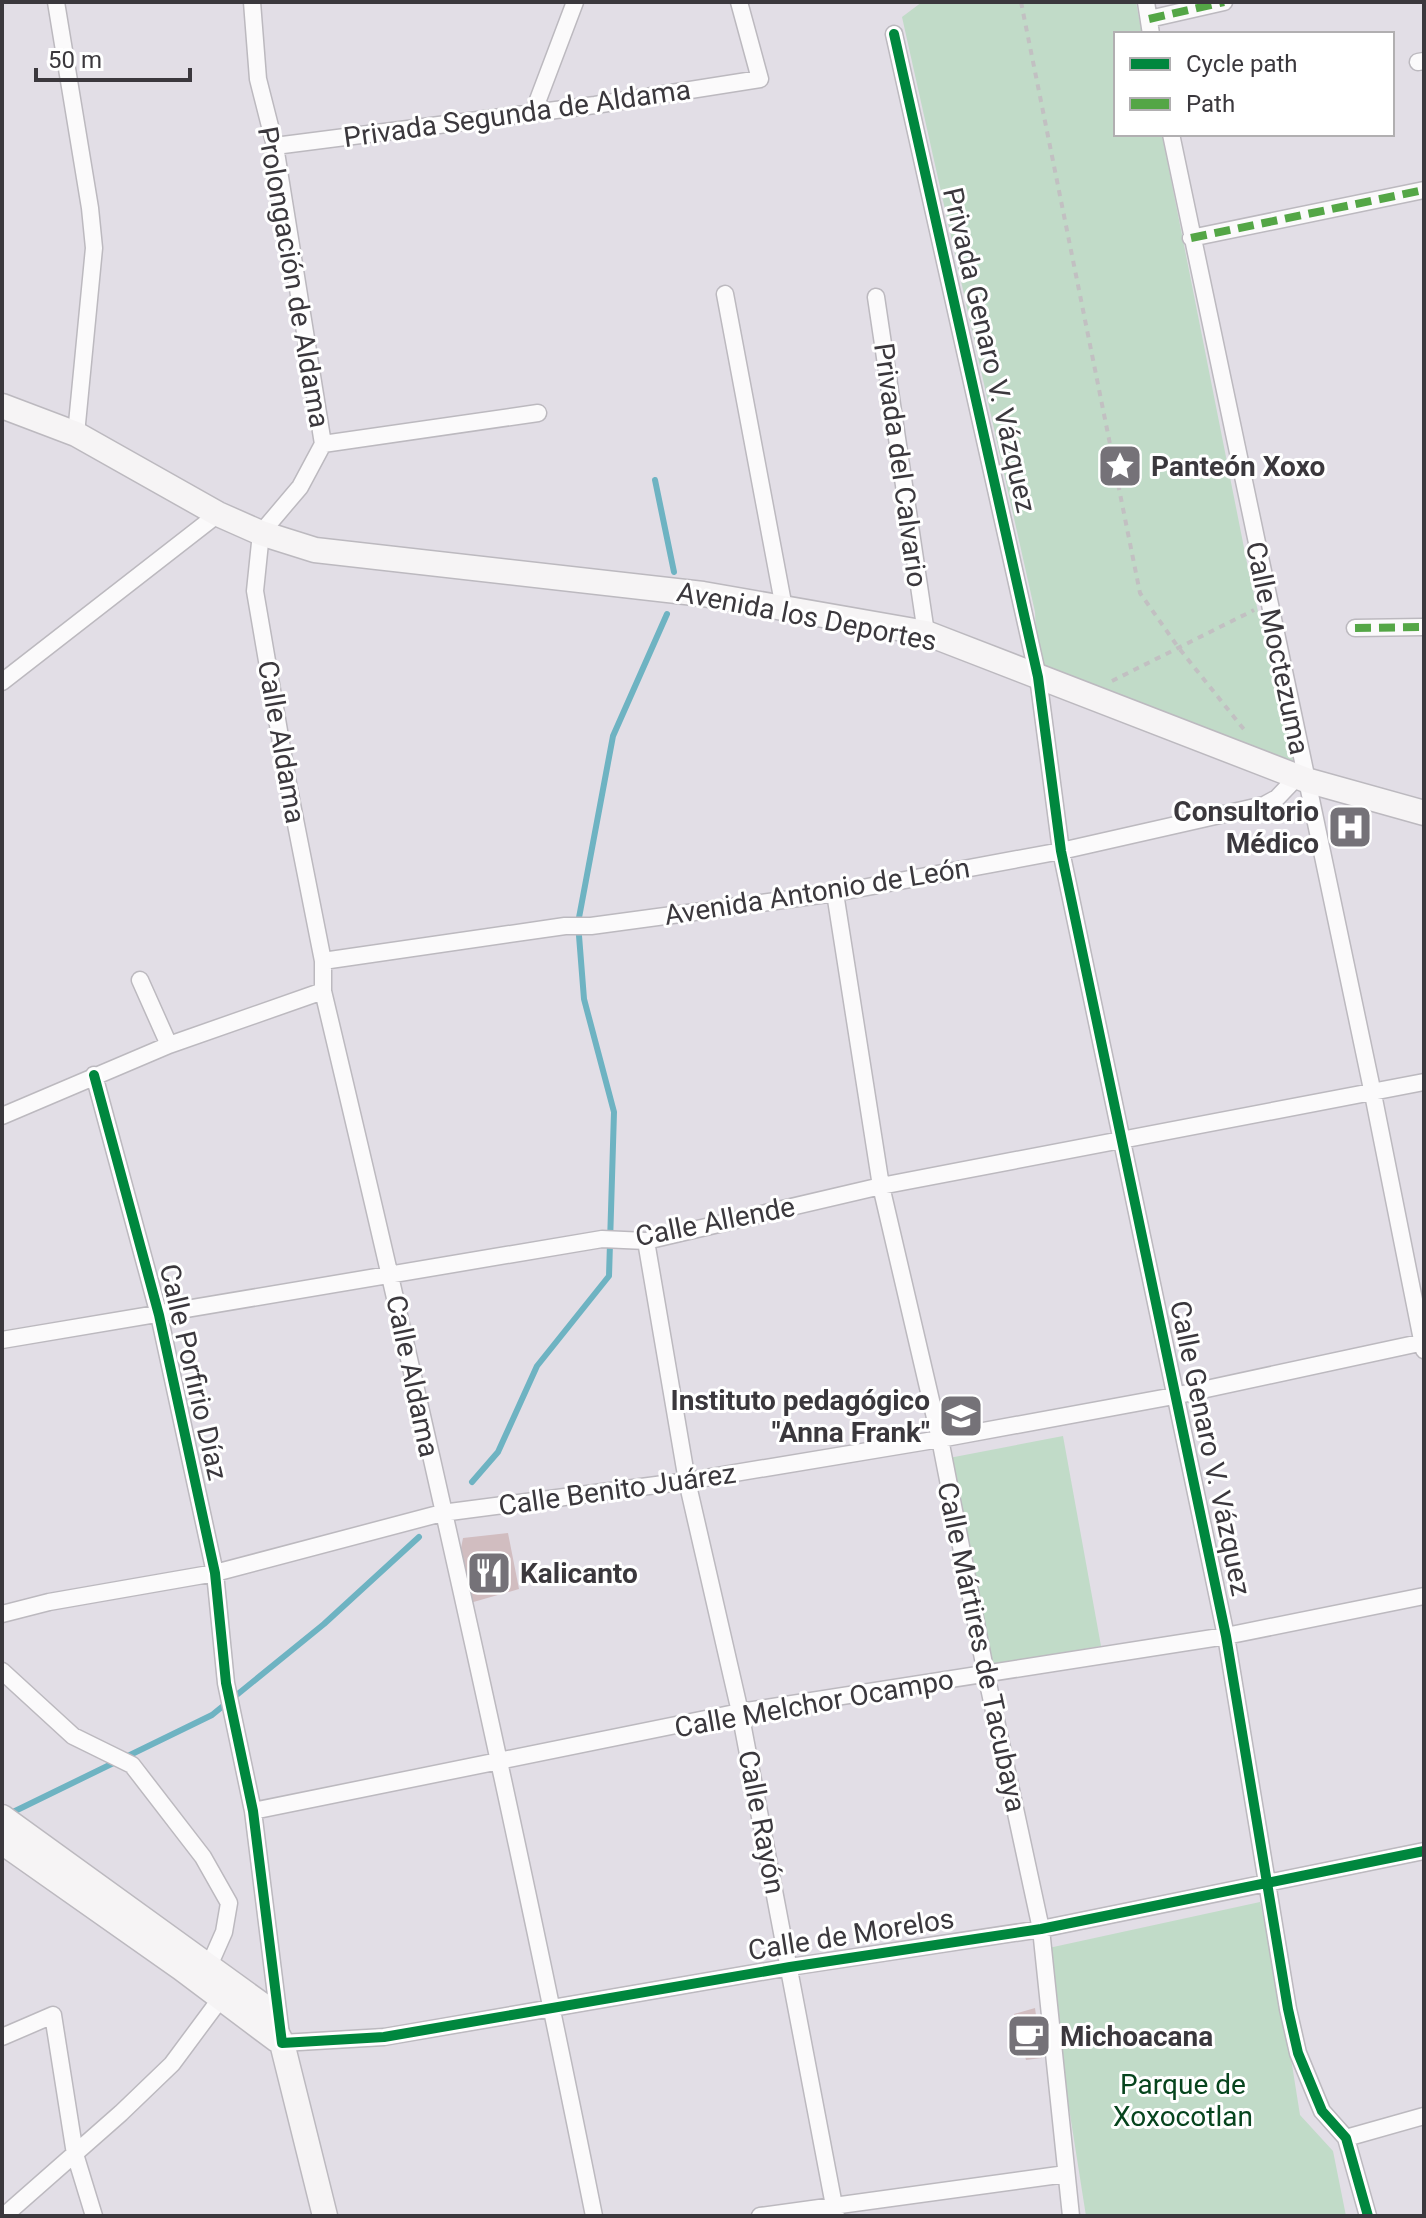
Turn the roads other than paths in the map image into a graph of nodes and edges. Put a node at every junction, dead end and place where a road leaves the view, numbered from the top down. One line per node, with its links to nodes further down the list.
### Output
1 (56, 2): 18 (street)
2 (252, 2): 11 (street, Prolongación de Aldama)
3 (575, 2): 9 (street)
4 (739, 2): 9 (street, Privada Segunda de Aldama)
5 (1146, 2): 7 (street)
6 (1224, 2): 7 (street)
7 (1150, 27)
8 (894, 34): 26 (street, Privada Genaro V. Vázquez)
9 (533, 113): 11 (street, Privada Segunda de Aldama)
10 (1171, 136): 13 (street, Calle Moctezuma)
11 (275, 146): 19 (street, Prolongación de Aldama)
12 (1424, 190): 13 (street)
13 (1191, 238): 28 (street, Calle Moctezuma)
14 (725, 294): 22 (street)
15 (876, 297): 25 (street, Privada del Calvario)
16 (2, 406): 18 (street, Avenida los Deportes)
17 (538, 413): 19 (street)
18 (76, 434): 20 (street, Avenida los Deportes)
19 (323, 444): 21 (street, Prolongación de Aldama)
20 (218, 514): 21 (street, Avenida los Deportes); 27 (street)
21 (261, 533): 22 (street, Avenida los Deportes); 32 (street, Calle Aldama)
22 (784, 608): 25 (street, Avenida los Deportes)
23 (1424, 627): 24 (street)
24 (1355, 628)
25 (926, 633): 26 (street, Avenida los Deportes)
26 (1038, 677): 28 (street, Avenida los Deportes); 30 (street, Calle Genaro V. Vázquez)
27 (2, 682)
28 (1301, 779): 29 (street, Avenida los Deportes); 30 (street, Avenida Antonio de León); 38 (street, Calle Moctezuma)
29 (1424, 813)
30 (1061, 851): 31 (street, Avenida Antonio de León); 40 (street, Calle Genaro V. Vázquez)
31 (835, 893): 32 (street, Avenida Antonio de León); 41 (street, Calle Mártires de Tacubaya)
32 (323, 961): 34 (street, Calle Aldama)
33 (140, 980): 35 (street)
34 (323, 991): 35 (street); 43 (street, Calle Aldama)
35 (169, 1045): 36 (street)
36 (94, 1075): 39 (street); 44 (street, Calle Porfirio Díaz)
37 (1424, 1082): 38 (street, Calle Allende)
38 (1373, 1094): 40 (street, Calle Allende); 46 (street, Calle Moctezuma)
39 (2, 1116)
40 (1122, 1138): 41 (street, Calle Allende); 47 (street, Calle Genaro V. Vázquez)
41 (881, 1186): 42 (street, Calle Allende); 48 (street, Calle Mártires de Tacubaya)
42 (646, 1241): 43 (street, Calle Allende); 49 (street, Calle Rayón)
43 (391, 1274): 44 (street, Calle Allende); 50 (street, Calle Aldama)
44 (159, 1315): 45 (street, Calle Allende); 51 (street, Calle Porfirio Díaz)
45 (2, 1340)
46 (1423, 1345): 47 (street, Calle Benito Juárez)
47 (1174, 1396): 48 (street, Calle Benito Juárez); 54 (street, Calle Genaro V. Vázquez)
48 (940, 1439): 49 (street, Calle Benito Juárez); 56 (street, Calle Mártires de Tacubaya)
49 (687, 1481): 50 (street, Calle Benito Juárez); 57 (street, Calle Rayón)
50 (442, 1513): 51 (street, Calle Benito Juárez); 58 (street, Calle Aldama)
51 (215, 1573): 53 (street, Calle Benito Juárez); 59 (street, Calle Porfirio Díaz)
52 (1424, 1596): 54 (street, Calle Melchor Ocampo)
53 (2, 1614)
54 (1226, 1636): 56 (street, Calle Melchor Ocampo); 63 (street, Calle Genaro V. Vázquez)
55 (2, 1671): 65 (street)
56 (986, 1674): 57 (street, Calle Melchor Ocampo); 64 (street, Calle Mártires de Tacubaya)
57 (740, 1712): 58 (street, Calle Melchor Ocampo); 66 (street, Calle Rayón)
58 (499, 1763): 59 (street, Calle Melchor Ocampo); 68 (street, Calle Aldama)
59 (253, 1811): 70 (street)
60 (2, 1817): 65 (street)
61 (2, 1842): 67 (street)
62 (1424, 1851): 63 (street, Calle de Morelos)
63 (1267, 1882): 64 (street, Calle de Morelos); 72 (street, Calle Genaro V. Vázquez)
64 (1041, 1929): 66 (street, Calle de Morelos); 74 (street, Calle Mártires de Tacubaya)
65 (209, 1966): 70 (street)
66 (790, 1967): 68 (street, Calle de Morelos); 75 (street, Calle Rayón)
67 (221, 1998): 70 (street); 73 (street)
68 (552, 2010): 70 (street, Calle de Morelos); 79 (street, Calle Aldama)
69 (2, 2037): 73 (street)
70 (282, 2043): 78 (street)
71 (1424, 2116): 72 (street)
72 (1346, 2138): 82 (street, Calle Genaro V. Vázquez)
73 (75, 2154): 76 (street); 77 (street)
74 (1066, 2174): 75 (street); 81 (street, Calle Mártires de Tacubaya)
75 (834, 2211): 80 (street)
76 (4, 2216)
77 (94, 2216)
78 (325, 2216)
79 (594, 2216)
80 (760, 2216)
81 (1071, 2216)
82 (1368, 2216)

